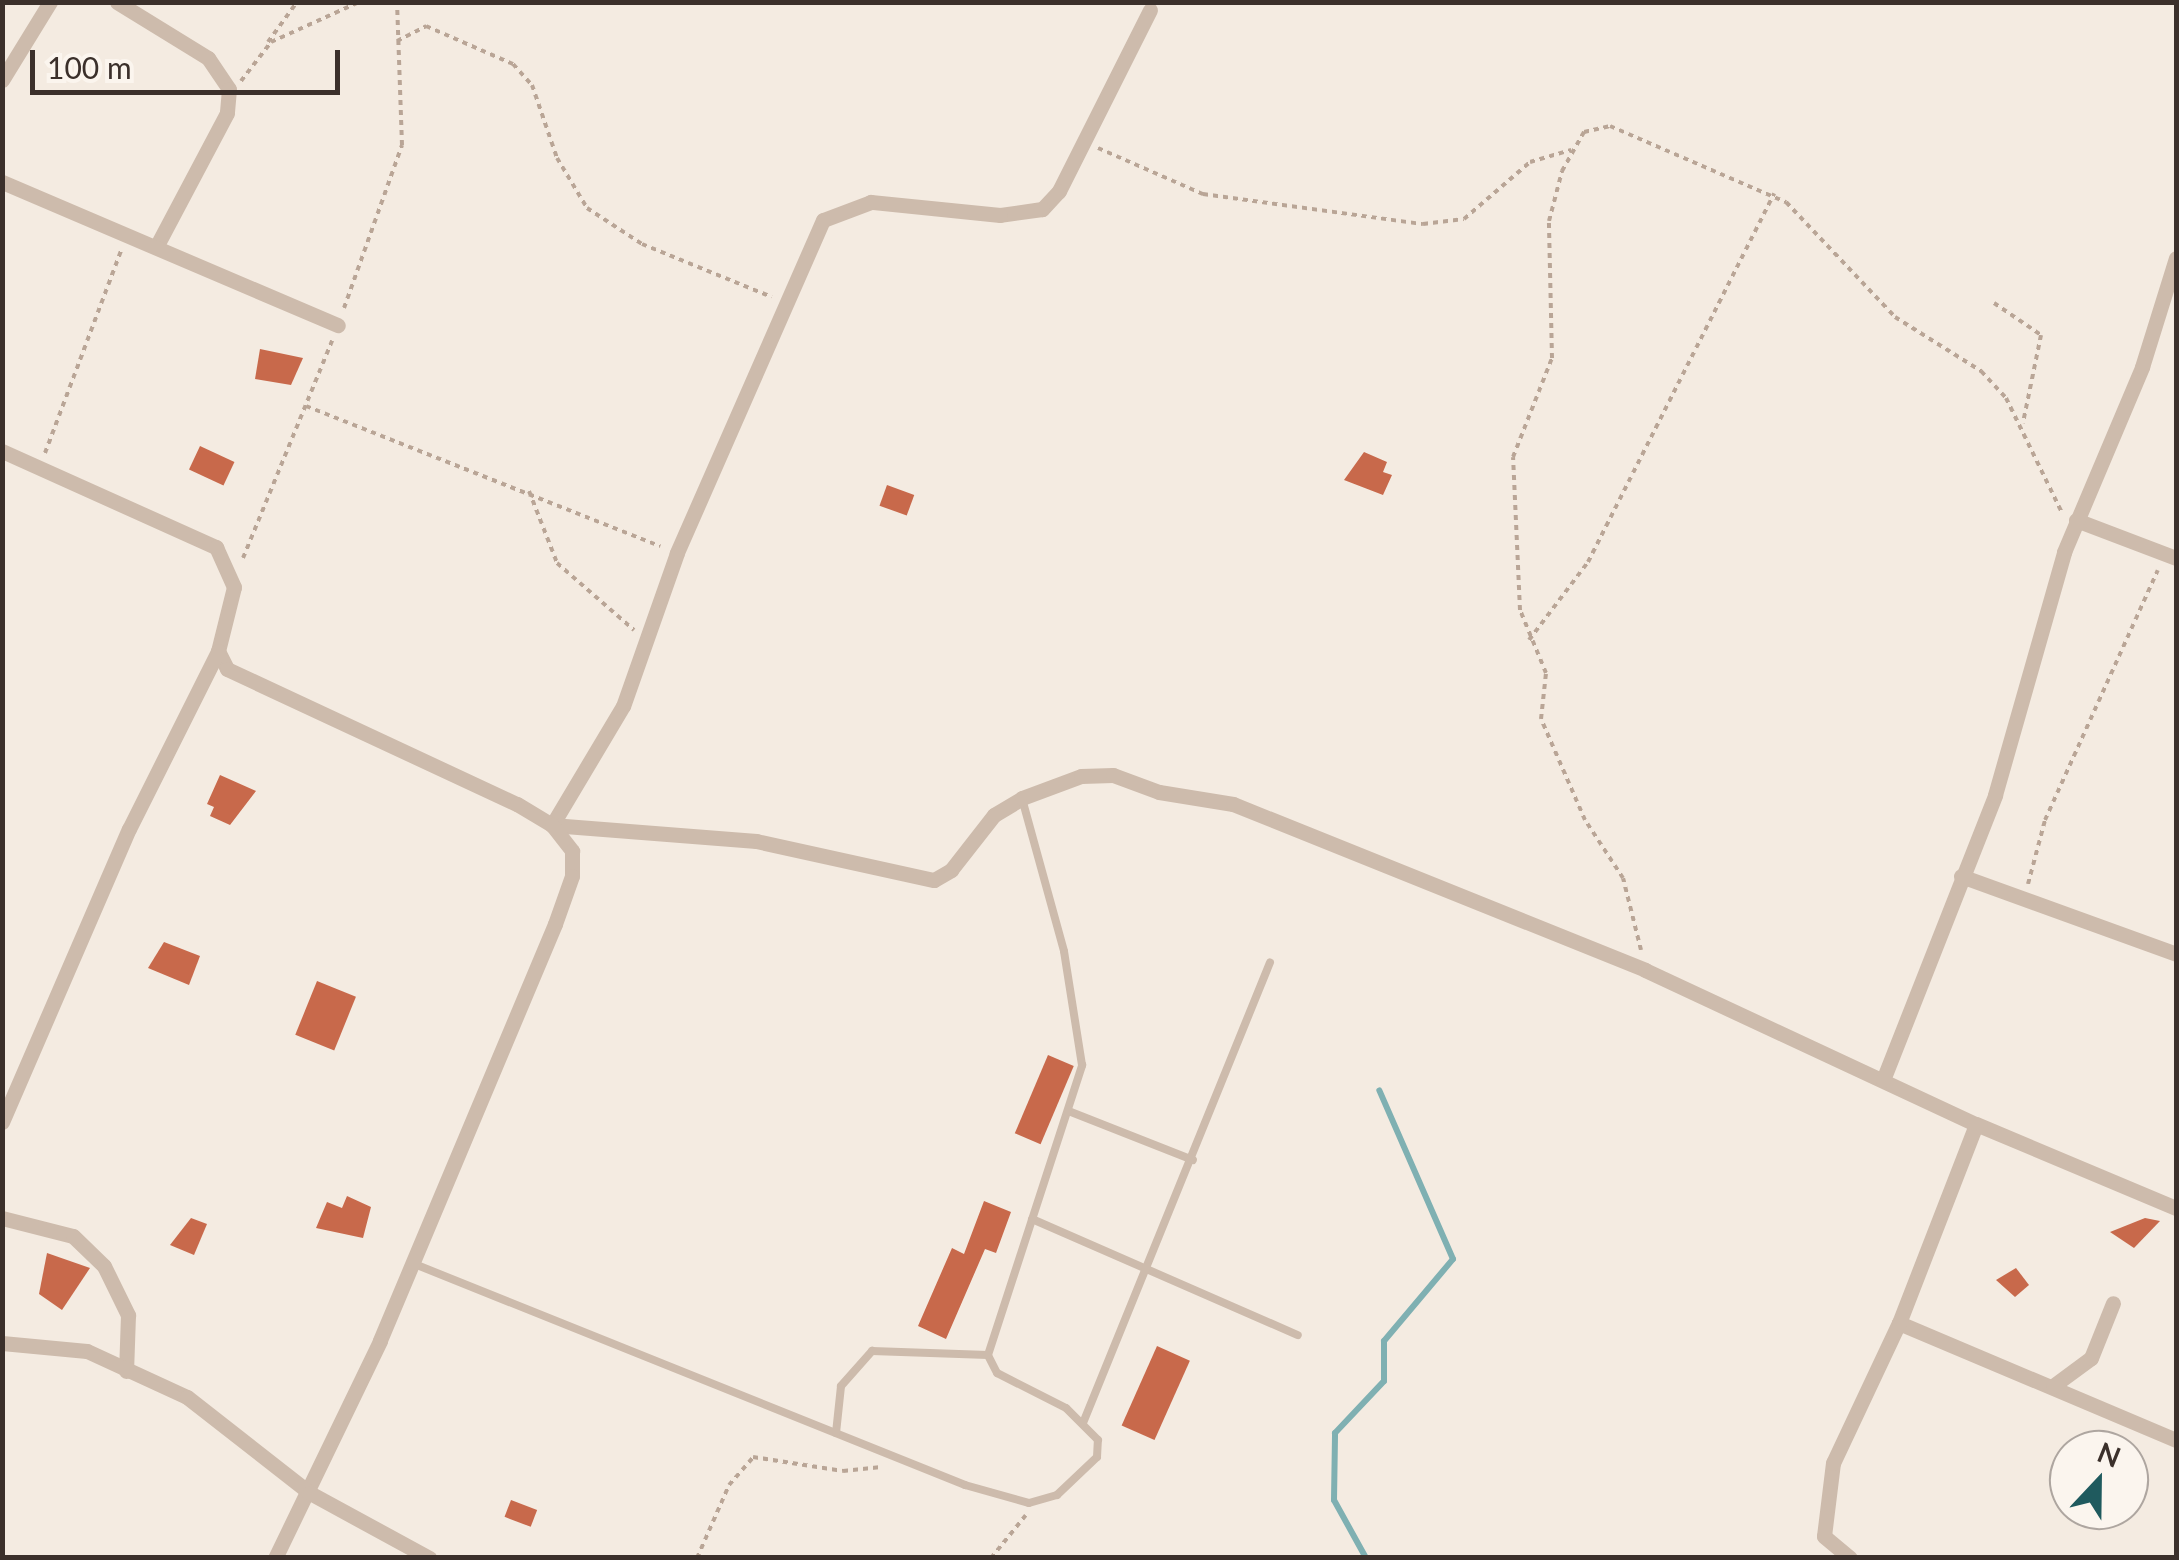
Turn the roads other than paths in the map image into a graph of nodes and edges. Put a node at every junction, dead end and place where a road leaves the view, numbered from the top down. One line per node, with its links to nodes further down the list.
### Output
1 (50, 2): 4 (street)
2 (117, 2): 6 (street)
3 (1150, 10): 14 (street)
4 (2, 80)
5 (2, 182): 6 (street)
6 (157, 245): 8 (street)
7 (2176, 258): 10 (street)
8 (338, 325)
9 (2, 451): 12 (street)
10 (2076, 520): 11 (street); 15 (street)
11 (2171, 556)
12 (218, 650): 14 (street); 20 (street)
13 (1022, 798): 14 (street); 18 (street); 19 (lane)
14 (552, 825): 26 (street)
15 (1961, 876): 16 (street); 18 (street)
16 (2176, 954)
17 (1270, 964): 22 (lane)
18 (1883, 1080): 21 (street)
19 (1071, 1112): 22 (lane); 25 (lane)
20 (2, 1122)
21 (1976, 1124): 23 (street); 29 (street)
22 (1193, 1160): 27 (lane)
23 (2176, 1208)
24 (2, 1218): 33 (street)
25 (1032, 1219): 27 (lane); 32 (lane)
26 (411, 1263): 36 (lane); 38 (street)
27 (1150, 1269): 30 (lane); 35 (lane)
28 (2113, 1303): 34 (street)
29 (1899, 1323): 34 (street); 41 (street)
30 (1298, 1335)
31 (2, 1343): 33 (street)
32 (988, 1354): 35 (lane); 36 (lane)
33 (126, 1371): 38 (street)
34 (2052, 1386): 37 (street)
35 (1083, 1423): 36 (lane)
36 (836, 1433)
37 (2176, 1440)
38 (310, 1493): 39 (street); 40 (street)
39 (275, 1558)
40 (429, 1558)
41 (1850, 1558)

